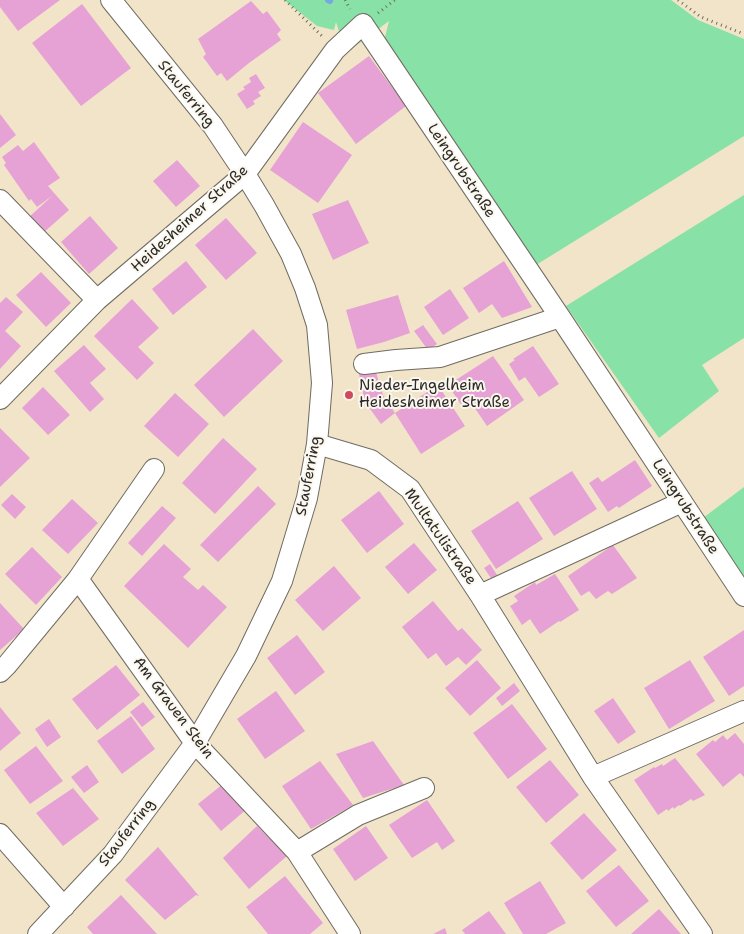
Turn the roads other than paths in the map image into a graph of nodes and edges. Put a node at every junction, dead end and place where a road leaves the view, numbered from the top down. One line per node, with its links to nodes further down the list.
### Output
1 (111, 0): 3 (street, Stauferring)
2 (362, 24): 3 (street, Heidesheimer Straße); 6 (street, Leingrubstraße)
3 (245, 174): 5 (street, Heidesheimer Straße); 9 (street, Stauferring)
4 (0, 200): 5 (street)
5 (97, 300): 8 (street, Heidesheimer Straße)
6 (560, 317): 7 (street); 11 (street, Leingrubstraße)
7 (364, 364)
8 (0, 399)
9 (317, 444): 13 (street, Multatulistraße); 17 (street, Stauferring)
10 (154, 469): 12 (street)
11 (682, 502): 13 (street, Multatulistraße); 14 (street, Leingrubstraße)
12 (78, 579): 15 (street); 17 (street, Am Grauen Stein)
13 (480, 595): 18 (street, Multatulistraße)
14 (744, 596)
15 (0, 672)
16 (744, 711): 18 (street)
17 (196, 743): 21 (street, Am Grauen Stein); 22 (street, Stauferring)
18 (593, 777): 25 (street, Multatulistraße)
19 (424, 788): 21 (street)
20 (0, 834): 22 (street)
21 (297, 852): 24 (street, Am Grauen Stein)
22 (64, 907): 23 (street, Stauferring)
23 (38, 934)
24 (350, 934)
25 (702, 934)

